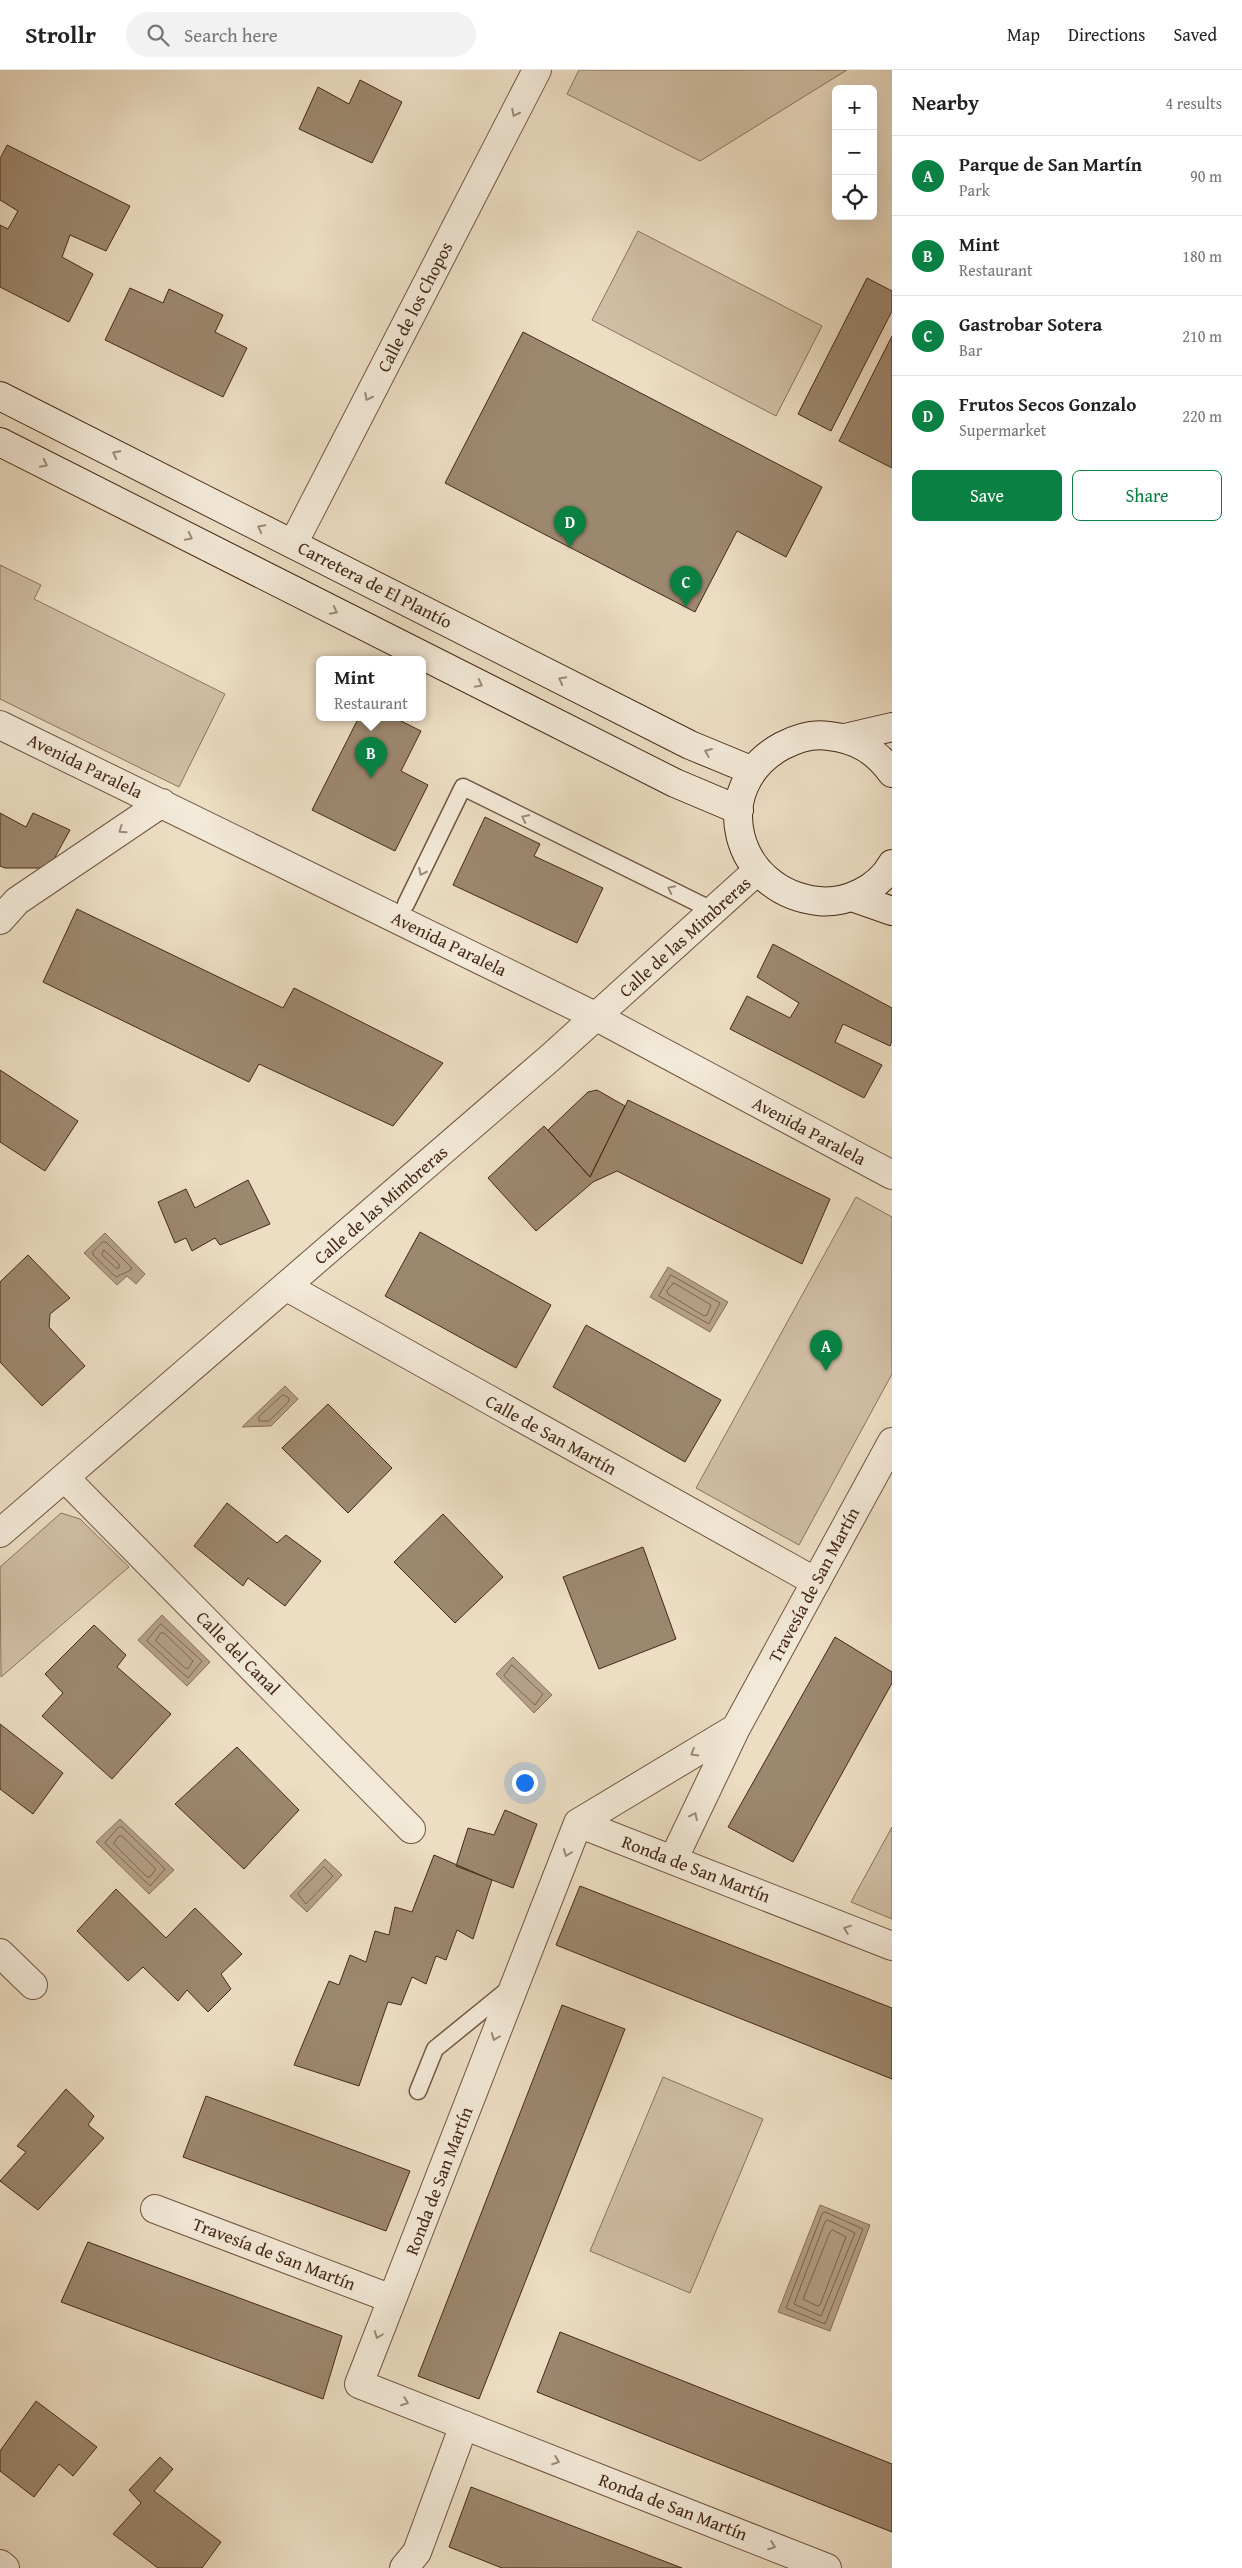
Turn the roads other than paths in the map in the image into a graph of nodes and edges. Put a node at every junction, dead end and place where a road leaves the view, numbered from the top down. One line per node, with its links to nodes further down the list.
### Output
1 (537, 70): 4 (street, Calle de los Chopos, one-way to 4)
2 (0, 396): 4 (street, Carretera de El Plantío, one-way to 2)
3 (0, 442): 5 (street, one-way to 5)
4 (293, 544): 10 (street, Carretera de El Plantío, one-way to 4)
5 (424, 656)
6 (426, 657): 13 (street, one-way to 13)
7 (0, 725): 12 (street, Avenida Paralela)
8 (892, 727): 9 (street)
9 (846, 738): 10 (street); 11 (street)
10 (753, 771): 13 (street)
11 (892, 773)
12 (162, 803): 20 (street, one-way to 20); 21 (street, Avenida Paralela)
13 (739, 810): 15 (street)
14 (892, 864): 16 (street)
15 (757, 871): 16 (street); 18 (street, Calle de las Mimbreras)
16 (852, 897): 19 (street)
17 (406, 904): 18 (lane, one-way to 17)
18 (714, 911): 21 (street, Calle de las Mimbreras)
19 (892, 911)
20 (0, 920)
21 (595, 1016): 22 (street, Avenida Paralela); 23 (street, Calle de las Mimbreras)
22 (892, 1175)
23 (287, 1288): 25 (street, Calle de las Mimbreras); 27 (street, Calle de San Martín)
24 (892, 1442): 27 (street, Travesía de San Martín)
25 (64, 1478): 26 (street, Calle de las Mimbreras); 30 (street, Calle del Canal)
26 (0, 1533)
27 (816, 1582): 28 (street, Travesía de San Martín)
28 (736, 1728): 29 (street, one-way to 29); 31 (street, Travesía de San Martín, one-way to 28)
29 (578, 1823): 31 (street, Ronda de San Martín); 34 (street, Ronda de San Martín, one-way to 34)
30 (411, 1828)
31 (673, 1860): 32 (street, Ronda de San Martín, one-way to 31)
32 (892, 1946)
33 (0, 1953): 35 (street)
34 (516, 1983): 36 (lane); 38 (street, Ronda de San Martín, one-way to 38)
35 (33, 1984)
36 (418, 2092)
37 (156, 2209): 38 (street, Travesía de San Martín)
38 (392, 2299): 39 (street, Ronda de San Martín, one-way to 39)
39 (464, 2425): 42 (street); 43 (street, Ronda de San Martín, one-way to 43)
40 (0, 2564): 41 (street)
41 (5, 2568)
42 (404, 2568)
43 (827, 2568)

